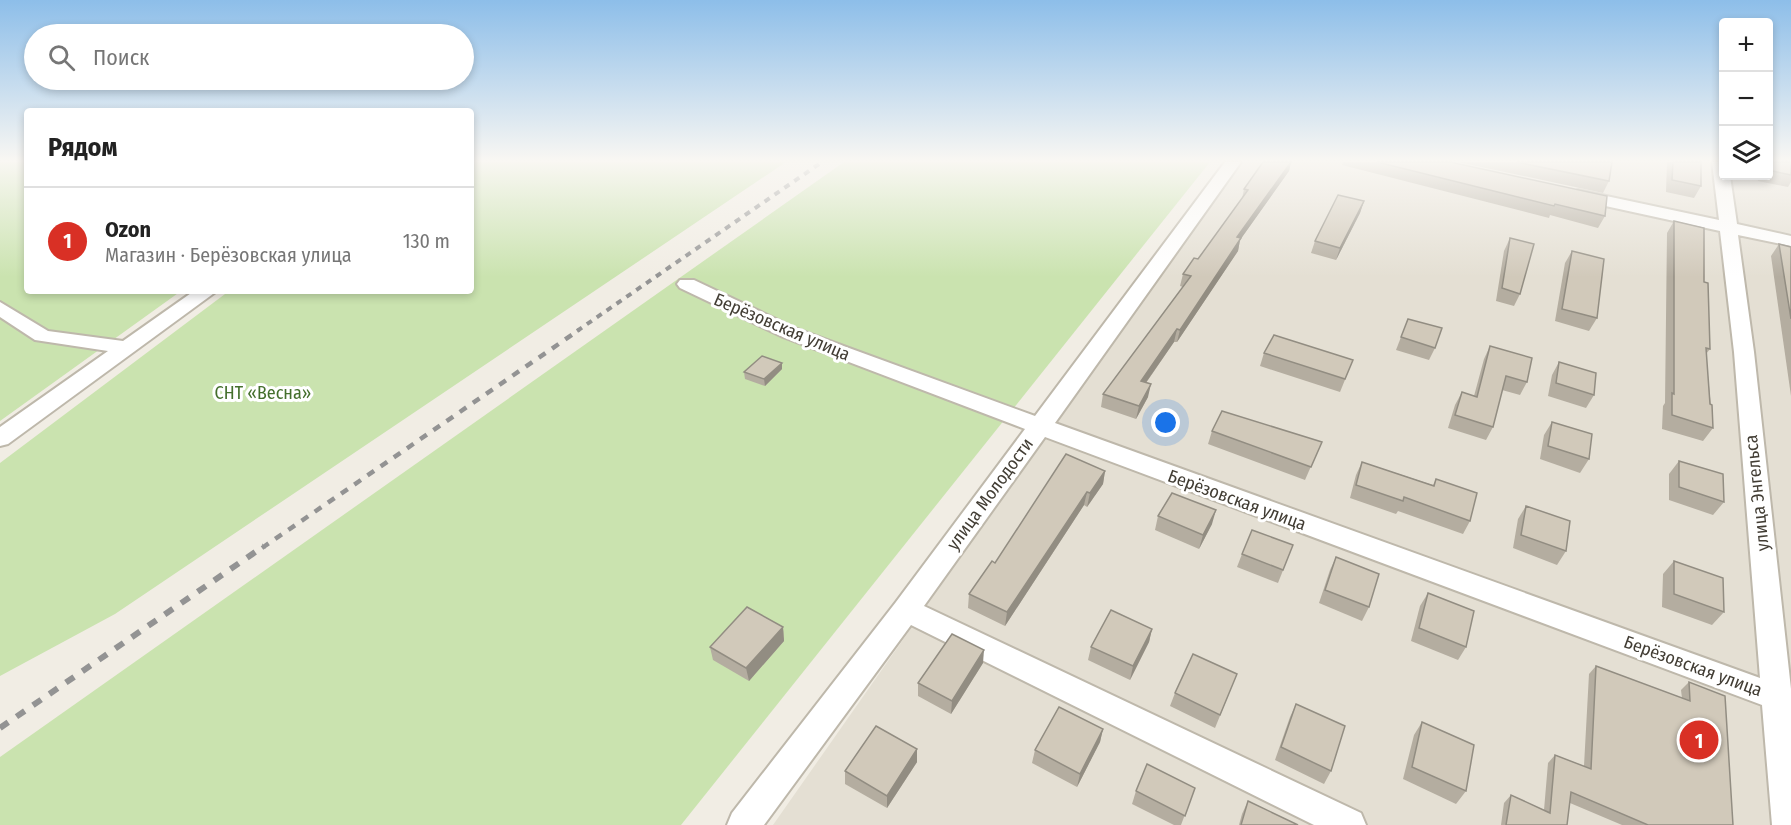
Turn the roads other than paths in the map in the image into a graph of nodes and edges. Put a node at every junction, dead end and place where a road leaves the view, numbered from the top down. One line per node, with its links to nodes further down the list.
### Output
1 (1205, 200): 10 (street, улица Молодости)
2 (1605, 200): 4 (street)
3 (1726, 200): 4 (street, улица Энгельса)
4 (1730, 228): 5 (street); 13 (street, улица Энгельса)
5 (1791, 241)
6 (687, 284): 10 (street, Берёзовская улица)
7 (203, 294): 9 (street)
8 (0, 308): 9 (street)
9 (128, 348): 11 (street)
10 (1038, 427): 12 (street, улица Молодости); 13 (street, Берёзовская улица)
11 (0, 438)
12 (906, 610): 14 (street, улица Молодости); 15 (street)
13 (1784, 700): 16 (street, улица Энгельса)
14 (744, 825)
15 (1349, 825)
16 (1790, 825)

